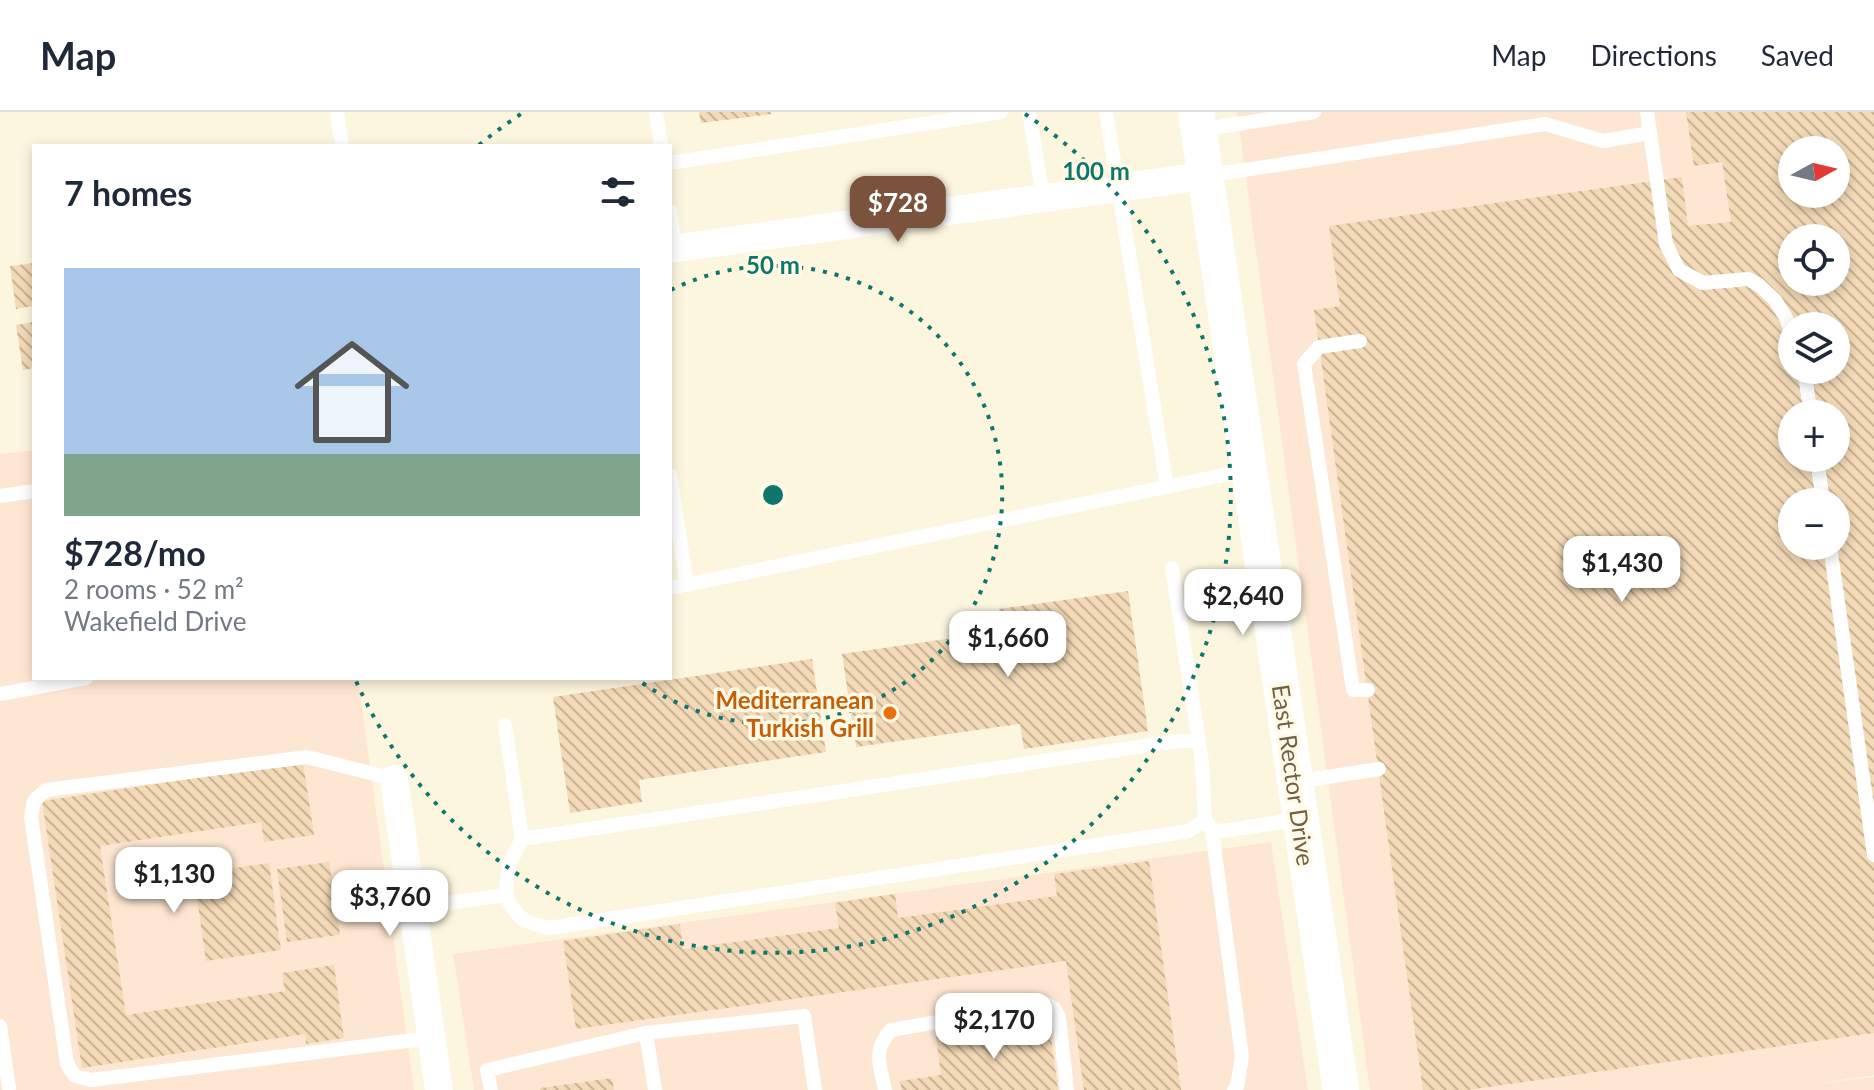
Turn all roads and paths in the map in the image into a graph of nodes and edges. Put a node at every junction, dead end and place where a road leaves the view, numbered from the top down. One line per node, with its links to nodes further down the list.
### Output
1 (337, 112): 10 (lane)
2 (656, 112): 11 (lane)
3 (1001, 112): 12 (lane)
4 (1029, 112): 15 (lane)
5 (1106, 112): 14 (lane)
6 (1314, 112): 8 (lane)
7 (1647, 112): 9 (lane)
8 (1197, 121): 13 (street, East Rector Drive)
9 (1650, 133): 13 (lane); 17 (lane)
10 (342, 144)
11 (661, 144)
12 (672, 163)
13 (1205, 176): 14 (street); 19 (street, East Rector Drive)
14 (1119, 188): 15 (street); 20 (lane)
15 (1043, 198): 16 (street)
16 (673, 249)
17 (1782, 312)
18 (1360, 341): 29 (lane)
19 (1249, 470): 20 (lane); 35 (street, East Rector Drive)
20 (1167, 487): 26 (lane)
21 (672, 488): 26 (lane)
22 (32, 491): 23 (lane)
23 (0, 496)
24 (1832, 560): 39 (lane)
25 (1172, 568): 32 (lane)
26 (687, 585): 27 (lane)
27 (672, 588)
28 (75, 680): 30 (lane)
29 (1368, 690)
30 (0, 694)
31 (505, 725): 38 (lane)
32 (1198, 741): 37 (lane); 38 (lane)
33 (1379, 769): 35 (lane)
34 (394, 779): 41 (street); 44 (lane)
35 (1295, 782): 36 (street, East Rector Drive)
36 (1300, 819): 37 (lane); 53 (street, East Rector Drive)
37 (1208, 825): 40 (lane); 52 (lane)
38 (522, 839): 40 (lane)
39 (1874, 855)
40 (506, 895): 41 (lane)
41 (412, 908): 44 (street)
42 (0, 1026): 45 (lane)
43 (646, 1033): 47 (lane); 48 (lane); 49 (lane)
44 (431, 1038): 46 (street)
45 (9, 1088)
46 (439, 1090)
47 (491, 1090)
48 (655, 1090)
49 (815, 1090)
50 (885, 1090): 51 (lane)
51 (1067, 1090)
52 (1234, 1090)
53 (1341, 1090)

